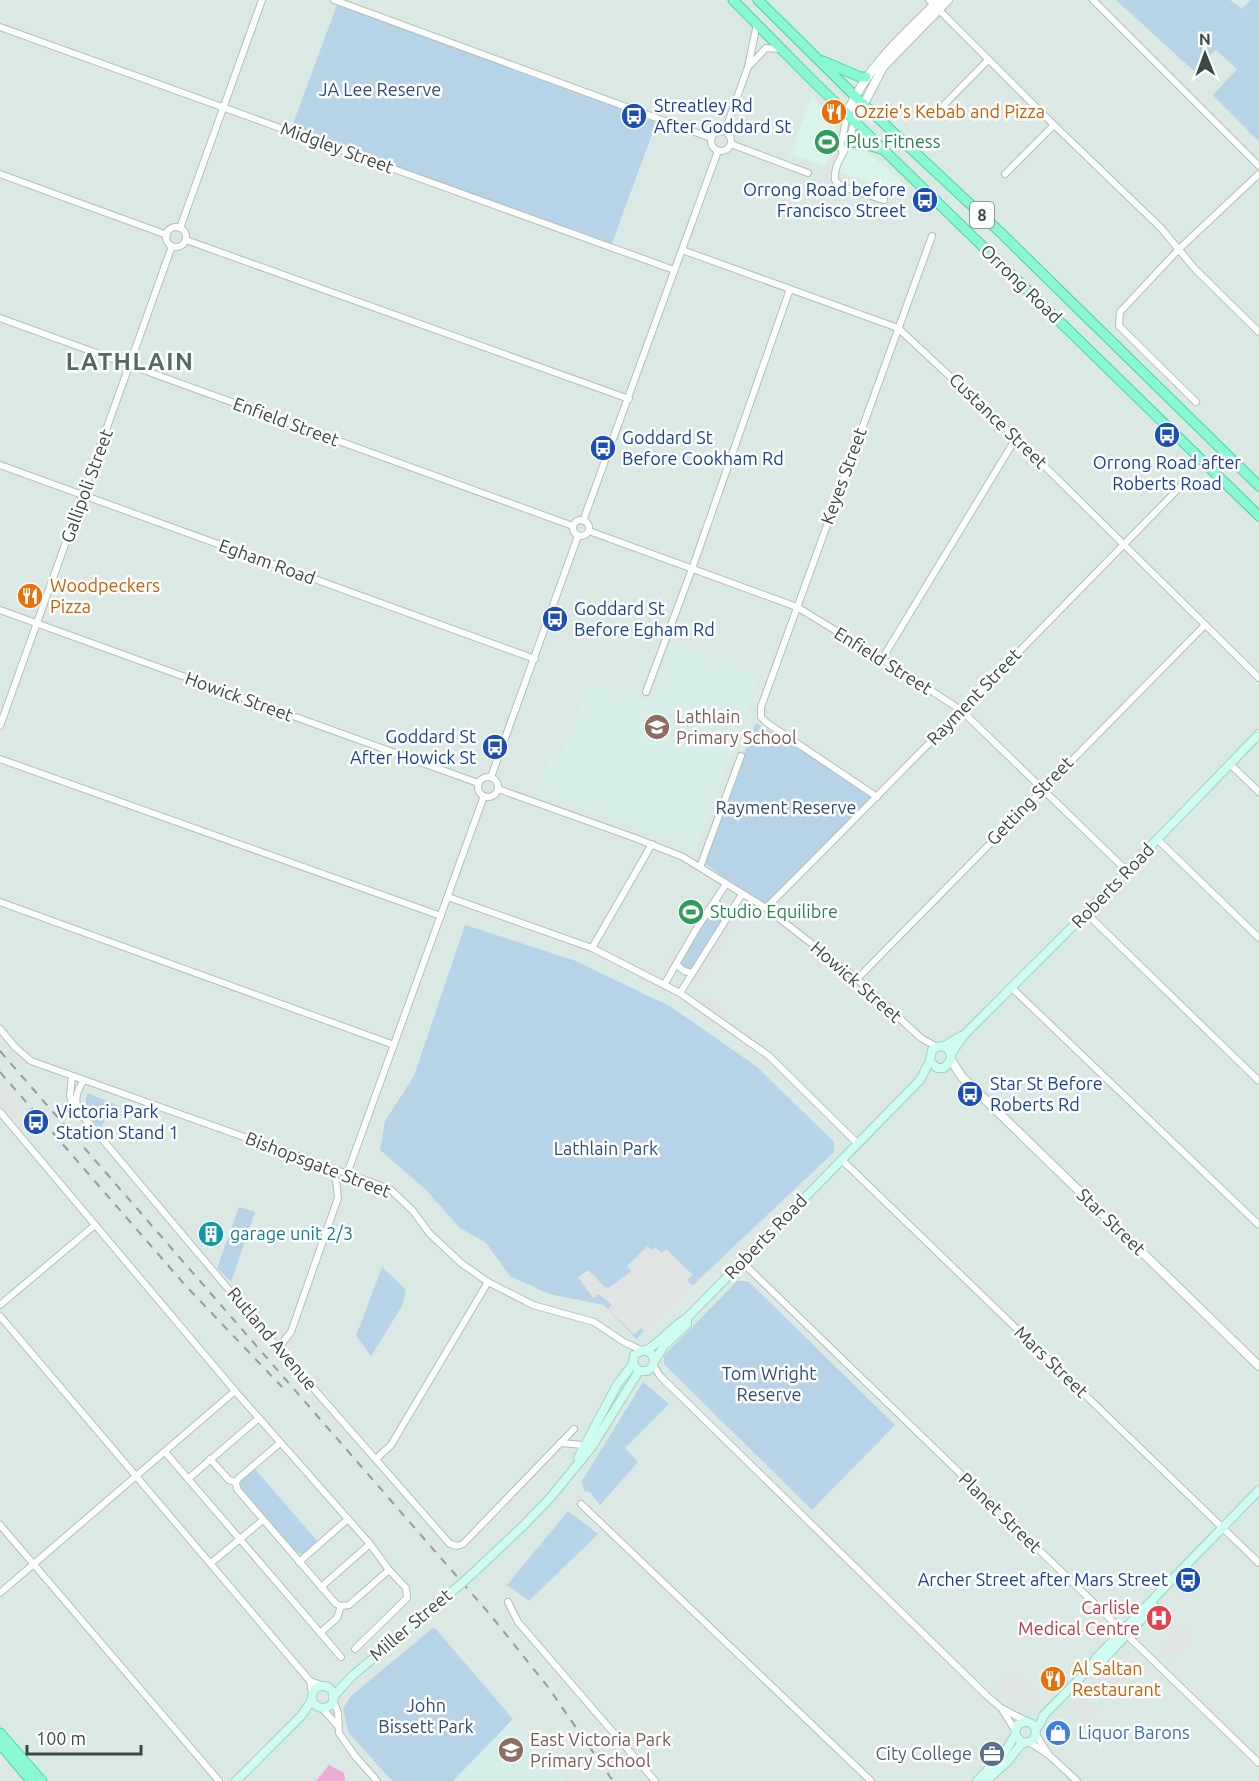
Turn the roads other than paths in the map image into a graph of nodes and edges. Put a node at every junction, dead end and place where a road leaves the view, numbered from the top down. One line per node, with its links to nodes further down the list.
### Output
1 (262, 0): 17 (street)
2 (334, 0): 23 (street)
3 (733, 0): 8 (highway, Orrong Road / 8)
4 (758, 0): 11 (highway, Orrong Road / 8)
5 (948, 0): 7 (street)
6 (1093, 0): 29 (street)
7 (935, 4): 12 (street); 14 (street); 16 (street)
8 (757, 24): 10 (highway, Orrong Road / 8); 13 (street)
9 (0, 27): 17 (street, Midgley Street)
10 (780, 49): 13 (street); 19 (highway, Orrong Road / 8)
11 (818, 59): 14 (highway); 15 (highway, Orrong Road / 8)
12 (988, 60): 18 (street); 21 (street)
13 (748, 67): 22 (street)
14 (866, 77): 15 (street)
15 (855, 96): 16 (highway, Orrong Road / 8); 19 (street)
16 (862, 104): 20 (street); 53 (highway, Orrong Road / 8)
17 (224, 108): 35 (street); 42 (street, Midgley Street)
18 (940, 109)
19 (847, 113): 20 (highway, Orrong Road / 8); 28 (street)
20 (855, 121): 24 (street); 26 (highway, Orrong Road / 8)
21 (1054, 125): 32 (street); 40 (street)
22 (725, 131): 23 (street); 25 (street)
23 (711, 138): 27 (street)
24 (848, 143): 26 (highway); 28 (street)
25 (731, 144): 27 (street); 30 (street)
26 (884, 149): 55 (highway, Orrong Road / 8)
27 (718, 151): 41 (street)
28 (842, 151): 34 (street)
29 (1259, 166)
30 (808, 173)
31 (0, 174): 36 (street)
32 (1005, 174)
33 (1259, 174): 40 (street)
34 (884, 200)
35 (180, 228): 36 (street); 38 (street)
36 (167, 235): 39 (street)
37 (932, 236): 45 (street, Keyes Street)
38 (186, 240): 39 (street); 48 (street)
39 (172, 246): 47 (street, Gallipoli Street)
40 (1179, 249): 46 (street); 49 (street)
41 (682, 250): 42 (street); 43 (street, Custance Street)
42 (674, 270): 48 (street)
43 (790, 289): 45 (street, Custance Street); 61 (street)
44 (0, 318): 47 (street, Enfield Street)
45 (898, 328): 50 (street, Custance Street); 62 (street, Keyes Street)
46 (1259, 332)
47 (130, 366): 54 (street, Gallipoli Street); 57 (street, Enfield Street)
48 (629, 399): 56 (street)
49 (1196, 402)
50 (1016, 438): 60 (street, Custance Street); 67 (street)
51 (0, 465): 54 (street, Egham Road)
52 (1182, 485): 60 (street, Rayment Street)
53 (1259, 486)
54 (83, 495): 64 (street, Gallipoli Street); 66 (street, Egham Road)
55 (1259, 516)
56 (583, 521): 57 (street); 58 (street)
57 (573, 526): 59 (street)
58 (589, 531): 59 (street); 61 (street, Enfield Street)
59 (578, 536): 66 (street)
60 (1124, 544): 65 (street, Custance Street); 70 (street, Rayment Street)
61 (692, 569): 62 (street, Enfield Street); 69 (street)
62 (797, 607): 67 (street, Enfield Street); 83 (street, Keyes Street)
63 (0, 610): 64 (street, Howick Street)
64 (37, 623): 71 (street, Gallipoli Street); 78 (street, Howick Street)
65 (1205, 625): 68 (street, Custance Street); 80 (street, Getting Street)
66 (535, 659): 77 (street)
67 (882, 659): 70 (street, Enfield Street)
68 (1259, 678)
69 (646, 692)
70 (961, 710): 80 (street, Enfield Street); 83 (street, Rayment Street)
71 (0, 726)
72 (1259, 734): 76 (main road, Roberts Road)
73 (0, 753): 75 (street)
74 (741, 756): 86 (street)
75 (0, 759): 96 (street)
76 (1230, 764): 81 (street); 84 (main road, Roberts Road)
77 (491, 777): 78 (street); 79 (street)
78 (478, 783): 82 (street)
79 (498, 789): 82 (street); 85 (street, Howick Street)
80 (1041, 790): 87 (street, Enfield Street); 101 (street, Getting Street)
81 (1259, 792)
82 (483, 796): 90 (street)
83 (877, 797): 93 (street, Rayment Street)
84 (1158, 840): 87 (main road, Roberts Road); 97 (street)
85 (652, 844): 86 (street, Howick Street); 98 (street)
86 (700, 867): 88 (street, Howick Street)
87 (1126, 870): 94 (main road, Roberts Road)
88 (726, 884): 89 (street, Howick Street); 92 (street)
89 (742, 894): 93 (street, Howick Street); 95 (street)
90 (448, 897): 96 (street); 98 (street)
91 (0, 902): 108 (street)
92 (715, 902): 95 (street); 99 (street)
93 (766, 908): 101 (street, Howick Street)
94 (1086, 913): 103 (main road, Roberts Road); 117 (street)
95 (730, 914): 100 (street)
96 (441, 916): 108 (street)
97 (1259, 938)
98 (592, 948): 102 (street)
99 (677, 965): 100 (street); 102 (street)
100 (692, 973): 104 (street)
101 (857, 979): 107 (street, Howick Street)
102 (664, 985): 104 (street)
103 (1012, 988): 106 (main road, Roberts Road); 125 (street)
104 (680, 993): 120 (street)
105 (0, 1029): 113 (street, Bishopsgate Street)
106 (964, 1035): 109 (main road, Roberts Road); 110 (main road, Roberts Road)
107 (921, 1038): 109 (street, Howick Street); 111 (street, Howick Street)
108 (394, 1045): 123 (street)
109 (940, 1047): 110 (main road); 111 (main road)
110 (951, 1057): 112 (main road); 114 (street, Star Street)
111 (930, 1058): 112 (main road); 116 (main road, Roberts Road)
112 (942, 1068): 114 (street, Star Street); 116 (main road, Roberts Road)
113 (72, 1076): 115 (street, Bishopsgate Street); 119 (street, Rutland Avenue)
114 (962, 1077): 135 (street, Star Street)
115 (84, 1080): 119 (street, Rutland Avenue); 122 (street, Bishopsgate Street)
116 (920, 1080): 120 (main road, Roberts Road)
117 (1259, 1081)
118 (0, 1112): 124 (street)
119 (92, 1128): 132 (street, Rutland Avenue)
120 (858, 1144): 121 (main road, Roberts Road)
121 (842, 1160): 126 (main road, Roberts Road); 155 (street, Mars Street)
122 (328, 1167): 123 (street, Bishopsgate Street); 132 (street)
123 (347, 1174): 127 (street, Bishopsgate Street)
124 (95, 1225): 128 (street); 136 (street)
125 (1259, 1225)
126 (742, 1262): 130 (main road, Roberts Road); 168 (street, Planet Street)
127 (488, 1281): 131 (street, Bishopsgate Street); 143 (street)
128 (0, 1305)
129 (0, 1316): 146 (street)
130 (687, 1318): 133 (main road, Roberts Road); 134 (main road, Roberts Road)
131 (624, 1342): 133 (street, Bishopsgate Street); 134 (street)
132 (278, 1348): 143 (street, Rutland Avenue)
133 (644, 1350): 134 (main road, Roberts Road); 134 (main road)
134 (643, 1365): 141 (main road, Roberts Road); 145 (main road, Roberts Road); 175 (street)
135 (1259, 1366)
136 (235, 1391): 137 (street); 142 (street)
137 (259, 1418): 139 (street); 144 (street)
138 (574, 1429): 140 (street)
139 (280, 1443): 148 (street); 153 (street)
140 (560, 1443): 141 (street); 143 (street, Rutland Avenue)
141 (584, 1445): 145 (main road, Roberts Road)
142 (165, 1452): 146 (street); 147 (street)
143 (376, 1459)
144 (210, 1460): 147 (street); 148 (street)
145 (576, 1464): 163 (main road, Roberts Road)
146 (136, 1476): 159 (street); 161 (street)
147 (188, 1479): 156 (street)
148 (236, 1482): 152 (street)
149 (1259, 1490): 155 (main road)
150 (1259, 1498): 155 (main road)
151 (581, 1504): 190 (street)
152 (263, 1520): 156 (street); 158 (street)
153 (348, 1520): 157 (street); 158 (street)
154 (0, 1525): 161 (street)
155 (1224, 1529): 160 (street, Mars Street); 168 (main road)
156 (240, 1539): 159 (street); 169 (street)
157 (370, 1544): 162 (street); 164 (street)
158 (299, 1562): 164 (street)
159 (211, 1563): 172 (street)
160 (1259, 1563)
161 (34, 1564): 165 (street); 186 (street)
162 (389, 1570): 167 (street); 170 (street, Miller Street)
163 (471, 1575): 173 (main road, Miller Street, bridge)
164 (321, 1587): 167 (street)
165 (0, 1593)
166 (508, 1602): 189 (street)
167 (341, 1606): 169 (street)
168 (1125, 1632): 177 (main road); 183 (street, Planet Street)
169 (320, 1633): 171 (street)
170 (355, 1649)
171 (341, 1657)
172 (310, 1681): 173 (street); 174 (street)
173 (330, 1693): 174 (main road); 174 (main road); 176 (street)
174 (316, 1702): 176 (street); 187 (main road)
175 (1001, 1708): 177 (street); 179 (street)
176 (337, 1725): 188 (street)
177 (1032, 1727): 179 (main road); 180 (main road); 182 (street)
178 (0, 1733): 185 (highway)
179 (1015, 1733): 180 (main road); 191 (main road)
180 (1026, 1743): 182 (street); 192 (main road)
181 (0, 1744): 184 (highway)
182 (1049, 1755): 193 (street)
183 (1259, 1763)
184 (31, 1781)
185 (42, 1781)
186 (219, 1781)
187 (236, 1781)
188 (376, 1781)
189 (655, 1781)
190 (871, 1781)
191 (976, 1781)
192 (986, 1781)
193 (1077, 1781)

